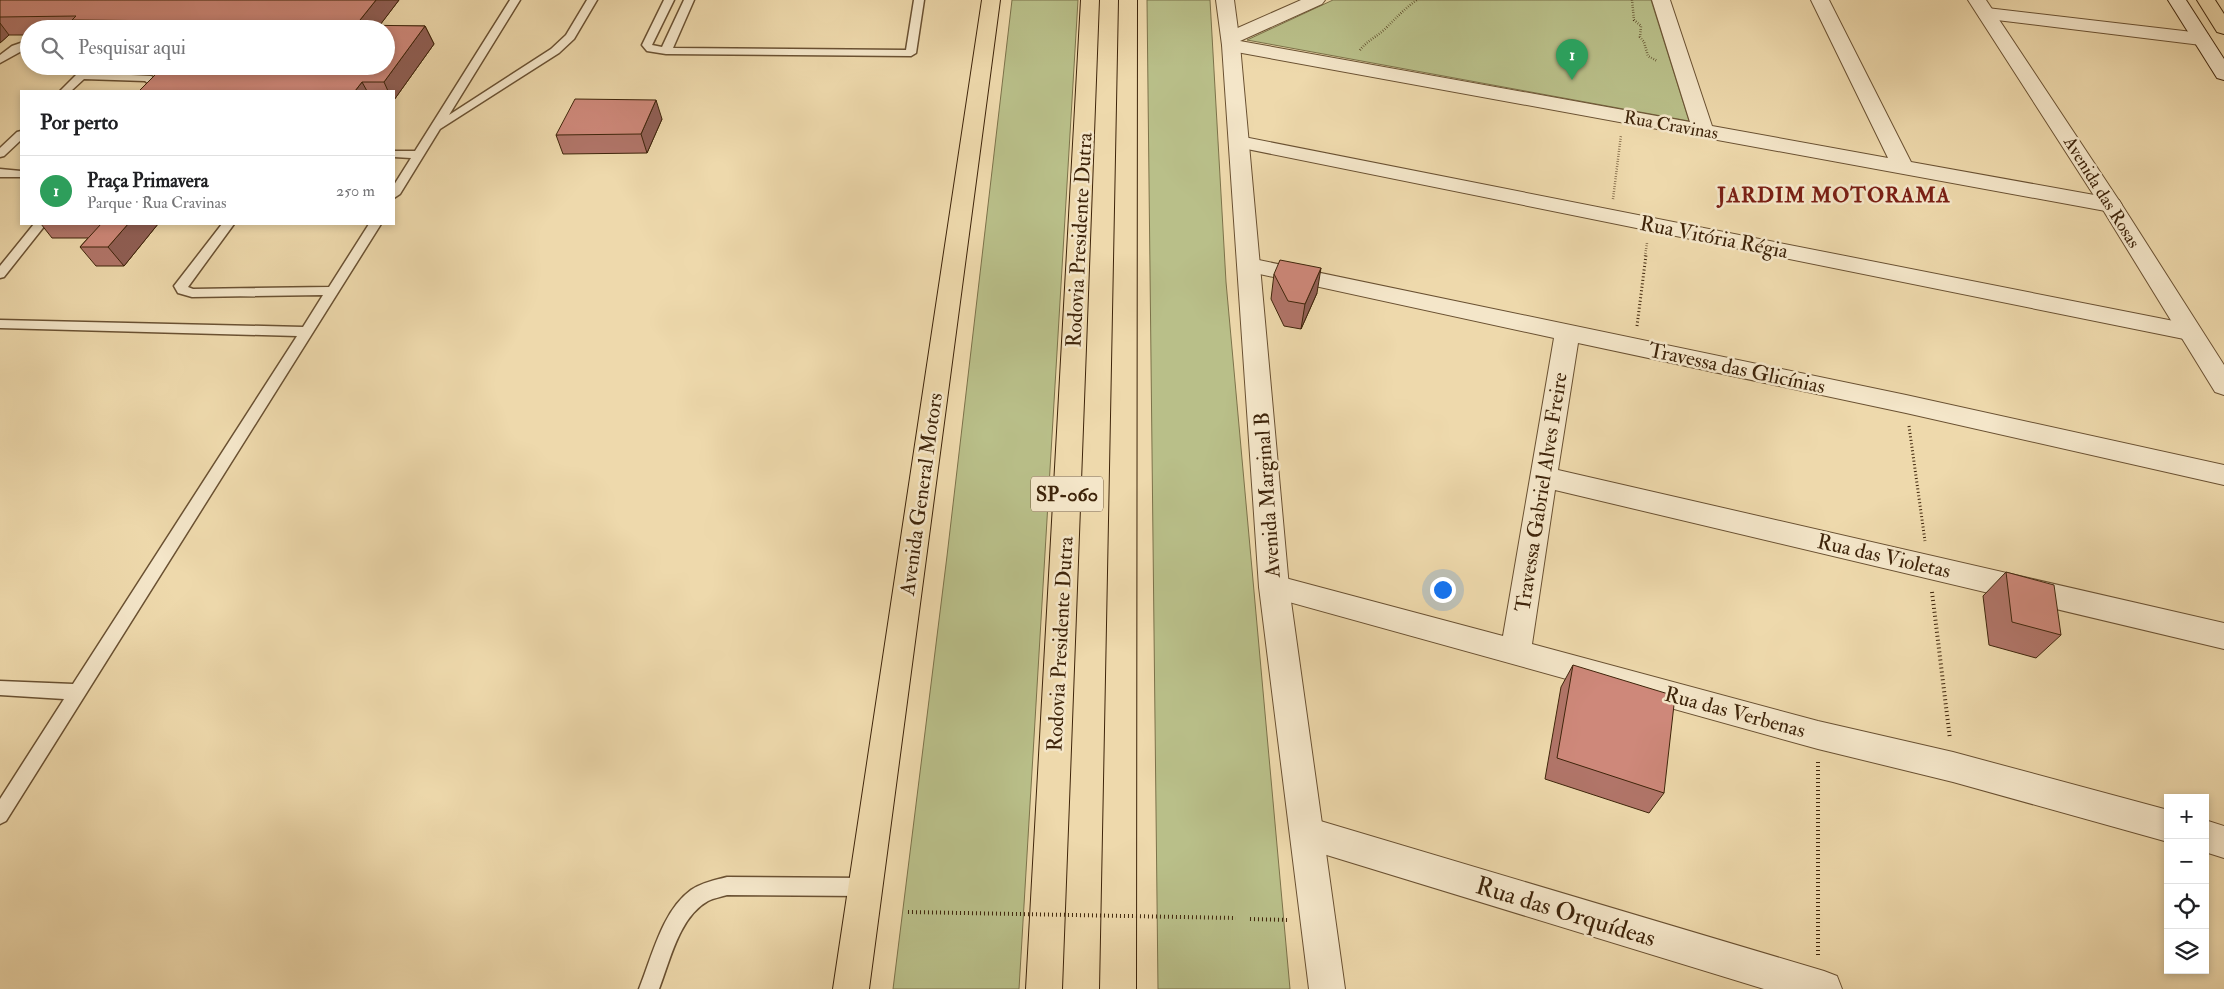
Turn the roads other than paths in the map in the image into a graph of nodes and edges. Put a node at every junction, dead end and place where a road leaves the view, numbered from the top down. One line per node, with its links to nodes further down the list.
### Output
1 (515, 0): 26 (lane)
2 (592, 0): 26 (lane)
3 (670, 0): 20 (lane)
4 (689, 0): 20 (lane)
5 (919, 0): 20 (lane)
6 (991, 0): 61 (main road, Avenida General Motors)
7 (1090, 0): 65 (main road, Rodovia Presidente Dutra / SP-060)
8 (1128, 0): 66 (main road, Rodovia Presidente Dutra / SP-060)
9 (1225, 0): 18 (street, Avenida Marginal B)
10 (1316, 0): 18 (street)
11 (1661, 0): 27 (street)
12 (1820, 0): 33 (street)
13 (2177, 0): 17 (street)
14 (2206, 0): 16 (main road)
15 (1982, 7): 17 (street); 37 (street, Avenida das Rosas)
16 (2224, 28)
17 (2201, 39): 22 (street)
18 (1231, 42): 27 (street, Rua Cravinas); 29 (street, Avenida Marginal B)
19 (20, 46): 21 (lane)
20 (666, 51)
21 (0, 60)
22 (2224, 74)
23 (81, 76): 24 (lane); 25 (lane)
24 (66, 90)
25 (152, 90)
26 (435, 128): 32 (lane)
27 (1703, 130): 33 (street, Rua Cravinas)
28 (20, 135): 30 (lane)
29 (1239, 142): 41 (street, Avenida Marginal B); 47 (street, Rua Vitória Régia)
30 (0, 154)
31 (395, 154): 32 (lane)
32 (418, 155): 36 (lane)
33 (1902, 165): 37 (street, Rua Cravinas)
34 (0, 173): 35 (lane)
35 (20, 174)
36 (395, 192)
37 (2111, 204): 47 (street, Avenida das Rosas)
38 (39, 225): 42 (lane)
39 (227, 225): 43 (lane)
40 (373, 225): 43 (lane)
41 (1249, 265): 46 (street, Travessa das Glicínias); 51 (street, Avenida Marginal B)
42 (0, 274)
43 (332, 291): 45 (lane)
44 (0, 324): 45 (lane)
45 (306, 332): 55 (lane)
46 (1567, 332): 49 (street, Travessa das Glicínias); 50 (street, Travessa Gabriel Alves Freire)
47 (2189, 332): 48 (street, Avenida das Rosas)
48 (2224, 386)
49 (2224, 475)
50 (1543, 477): 52 (street, Rua das Violetas); 53 (street, Travessa Gabriel Alves Freire)
51 (1274, 587): 53 (street, Rua das Verbenas); 58 (street, Avenida Marginal B)
52 (2224, 636)
53 (1516, 652): 57 (street, Rua das Verbenas)
54 (0, 688): 55 (lane)
55 (78, 692): 56 (lane)
56 (3, 805)
57 (2164, 825)
58 (1307, 833): 62 (street, Rua das Orquídeas); 67 (street, Avenida Marginal B)
59 (2209, 837): 60 (street)
60 (2224, 842)
61 (865, 887): 63 (lane); 64 (main road, Avenida General Motors)
62 (1821, 988)
63 (649, 989)
64 (850, 989)
65 (1044, 989)
66 (1118, 989)
67 (1327, 989)

